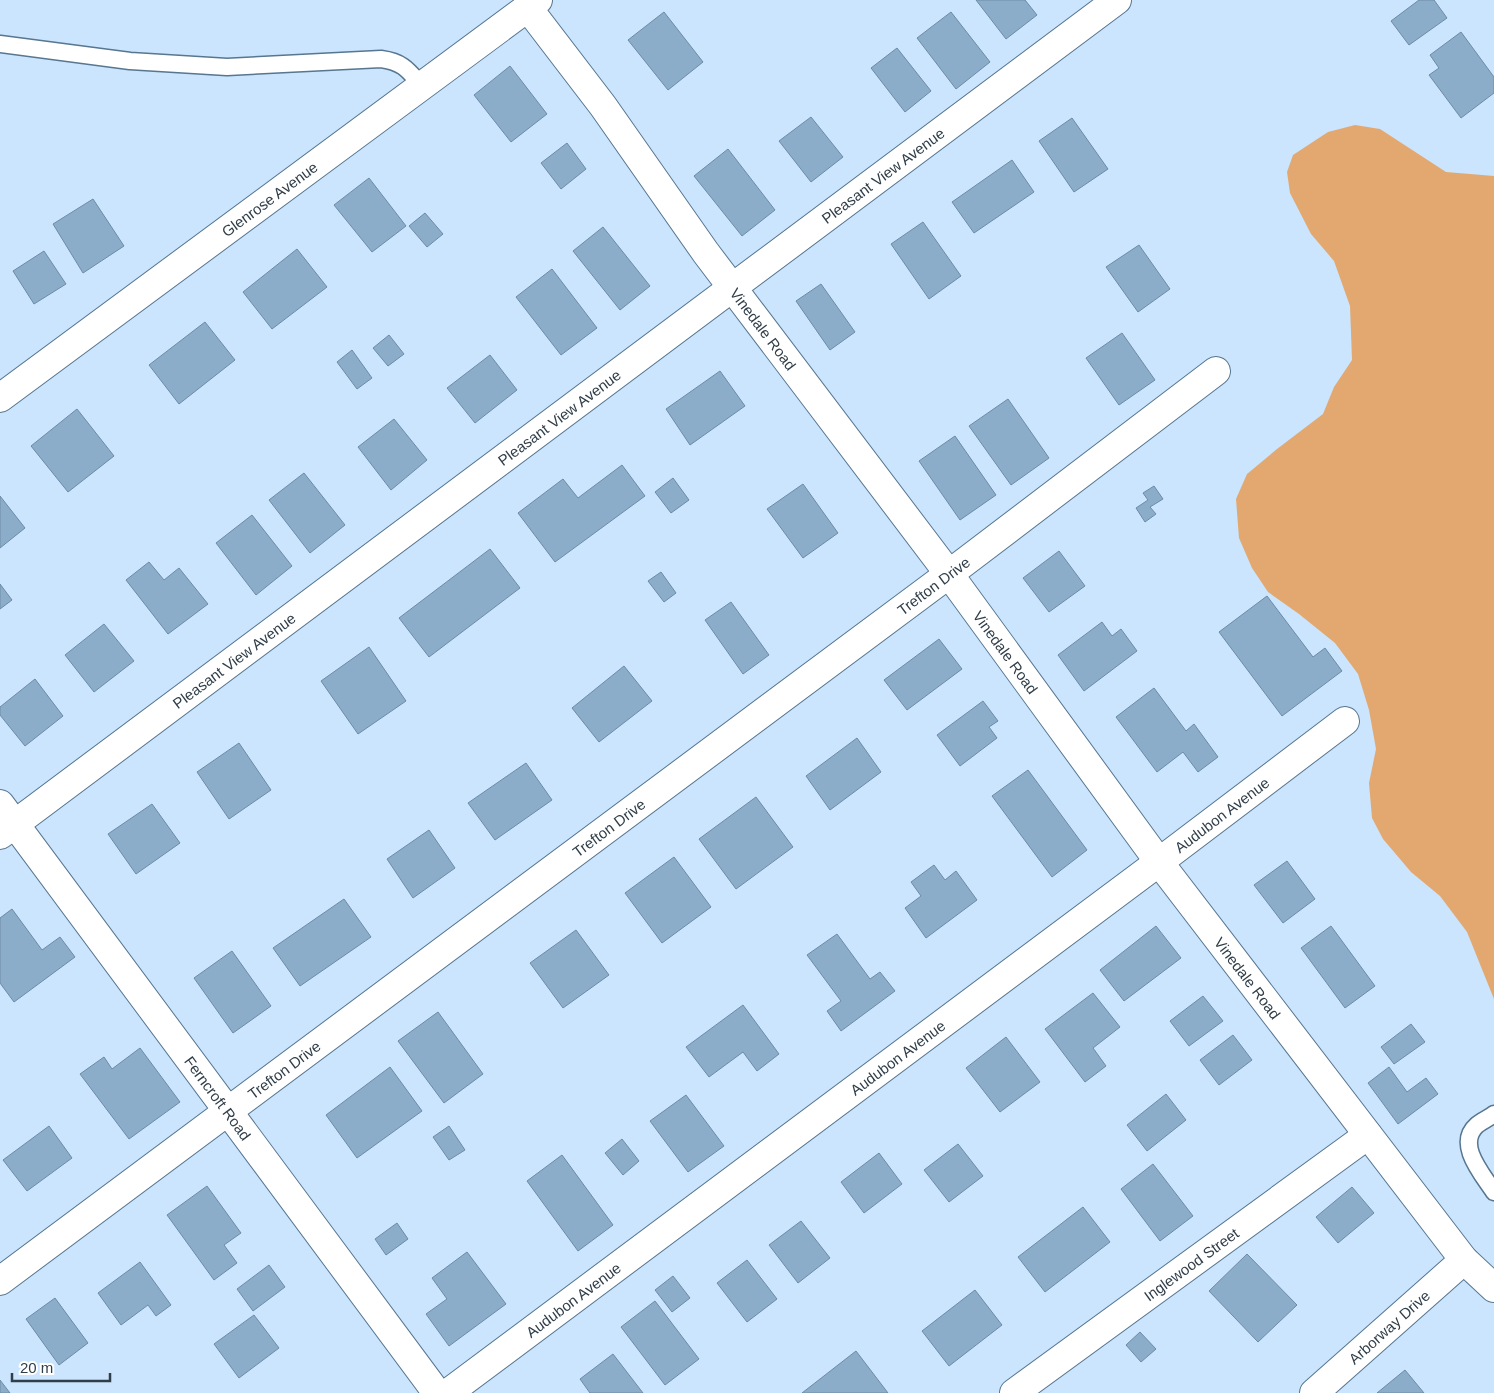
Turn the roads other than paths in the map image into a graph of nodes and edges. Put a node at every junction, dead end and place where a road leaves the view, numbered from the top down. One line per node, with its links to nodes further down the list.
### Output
1 (1117, 0): 5 (street, Pleasant View Avenue)
2 (533, 4): 4 (street, Glenrose Avenue); 5 (street, Vinedale Road)
3 (0, 44): 4 (lane)
4 (422, 86): 7 (street, Glenrose Avenue)
5 (732, 288): 8 (street, Vinedale Road); 10 (street, Pleasant View Avenue)
6 (1216, 371): 8 (street, Trefton Drive)
7 (0, 398)
8 (949, 574): 11 (street, Vinedale Road); 12 (street, Trefton Drive)
9 (1345, 721): 11 (street, Audubon Avenue)
10 (5, 821): 12 (street, Ferncroft Road)
11 (1159, 862): 14 (street, Vinedale Road); 20 (street, Audubon Avenue)
12 (229, 1112): 17 (street, Trefton Drive); 19 (street, Ferncroft Road)
13 (1494, 1114): 15 (lane)
14 (1368, 1135): 16 (street, Vinedale Road); 21 (street, Inglewood Street)
15 (1494, 1192)
16 (1464, 1260): 18 (street, Vinedale Road); 22 (street, Arborway Drive)
17 (0, 1281)
18 (1494, 1288)
19 (437, 1393)
20 (448, 1393)
21 (1014, 1393)
22 (1314, 1393)

